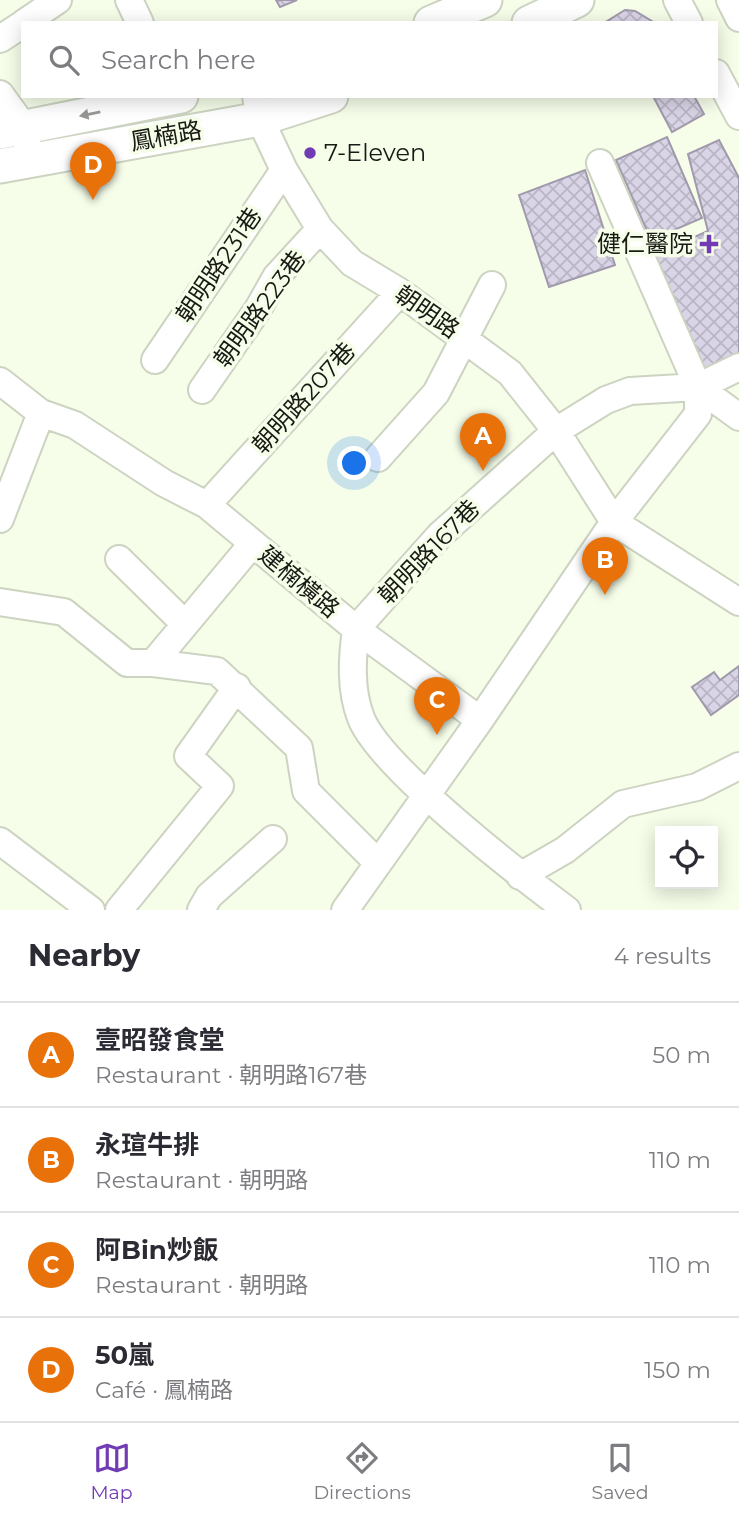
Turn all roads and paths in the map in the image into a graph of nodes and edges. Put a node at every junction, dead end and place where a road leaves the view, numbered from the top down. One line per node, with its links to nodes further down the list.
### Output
1 (58, 0): 8 (street)
2 (129, 0): 9 (street)
3 (485, 0): 10 (main road)
4 (577, 0): 11 (main road)
5 (677, 0): 12 (street)
6 (730, 0): 7 (street)
7 (739, 18)
8 (26, 21)
9 (139, 21)
10 (436, 21)
11 (534, 21)
12 (688, 21)
13 (21, 24): 14 (street)
14 (0, 39)
15 (718, 78): 20 (street)
16 (0, 94): 21 (street)
17 (169, 98): 21 (main road, 鳳楠路, one-way to 21)
18 (319, 98): 19 (main road, 鳳楠路)
19 (258, 108): 22 (main road, 鳳楠路); 24 (street, 朝明路)
20 (739, 116)
21 (12, 129): 22 (street)
22 (15, 163)
23 (600, 163): 32 (street)
24 (284, 170): 25 (street, 朝明路); 29 (street, 朝明路231巷)
25 (320, 229): 27 (street, 朝明路); 33 (street, 朝明路223巷)
26 (492, 285): 28 (street)
27 (400, 292): 28 (street, 朝明路); 38 (street, 朝明路207巷)
28 (467, 339): 36 (street, 朝明路); 37 (street)
29 (155, 360)
30 (739, 367): 32 (street)
31 (0, 381): 34 (street, 建楠橫路)
32 (698, 387): 35 (street); 36 (street, 朝明路167巷); 40 (street)
33 (202, 390)
34 (41, 413): 38 (street, 建楠橫路); 39 (street)
35 (739, 417)
36 (556, 431): 40 (street, 朝明路); 46 (street, 朝明路167巷)
37 (378, 458)
38 (208, 505): 41 (street, 建楠橫路)
39 (0, 519)
40 (614, 522): 44 (street, 朝明路); 49 (street)
41 (253, 544): 45 (street); 46 (street, 建楠橫路)
42 (119, 559): 45 (street)
43 (0, 602): 47 (street)
44 (739, 602)
45 (184, 623): 47 (street)
46 (356, 629): 49 (street); 51 (street, 建楠橫路)
47 (153, 663): 48 (street)
48 (237, 687): 54 (street); 57 (street)
49 (480, 720): 51 (street)
50 (739, 766): 55 (street)
51 (428, 794): 54 (street); 55 (street, 建楠橫路)
52 (273, 839): 58 (street)
53 (0, 841): 56 (street)
54 (378, 863): 59 (street)
55 (520, 876): 60 (street, 建楠橫路)
56 (91, 910)
57 (119, 910)
58 (201, 910)
59 (345, 910)
60 (567, 910)

